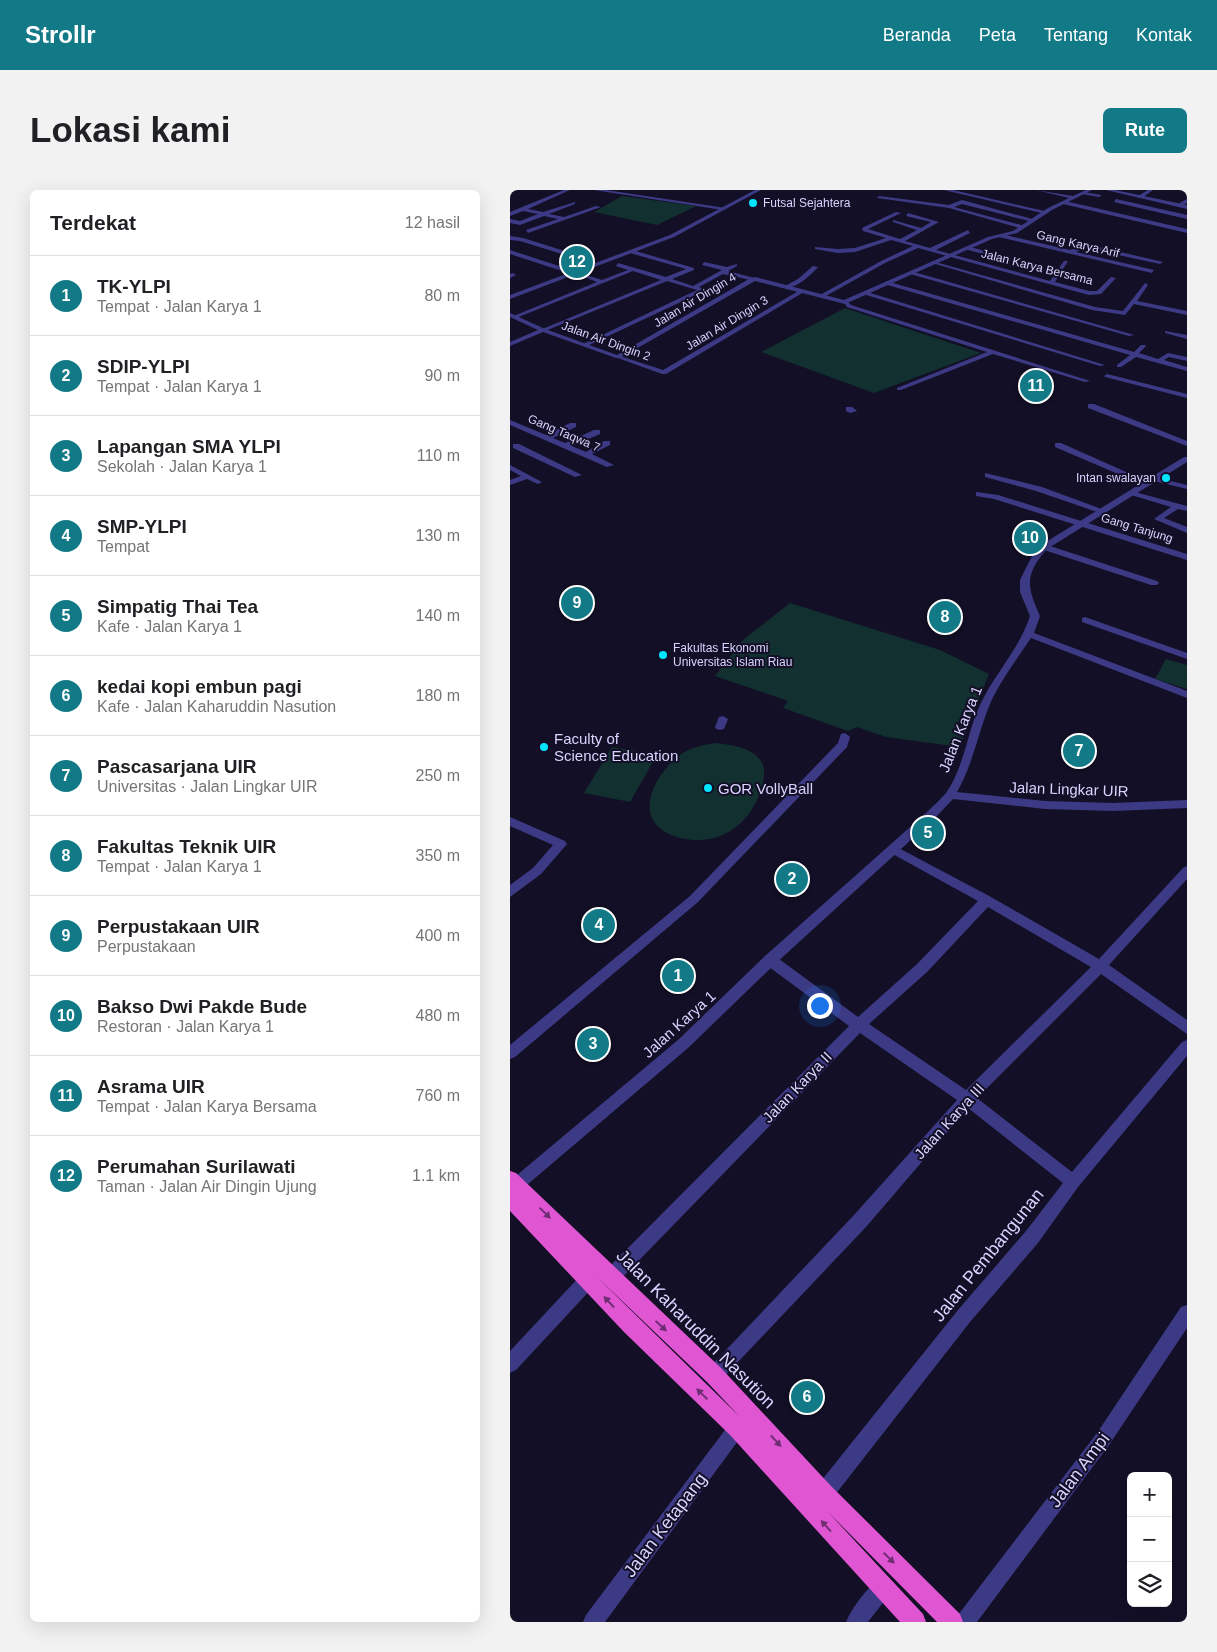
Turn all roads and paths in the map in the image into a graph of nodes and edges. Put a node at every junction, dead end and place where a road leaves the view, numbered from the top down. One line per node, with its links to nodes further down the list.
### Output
1 (568, 190): 29 (street)
2 (596, 190): 27 (street)
3 (759, 190): 27 (street)
4 (880, 190): 10 (street)
5 (946, 190): 28 (street)
6 (1038, 190): 14 (street)
7 (1108, 190): 13 (street)
8 (1151, 190): 13 (street)
9 (1087, 191): 11 (street); 14 (street, Jalan Karya Bersama)
10 (900, 193)
11 (1098, 196)
12 (879, 197): 24 (street)
13 (1140, 197): 15 (street)
14 (1075, 198): 18 (street, Jalan Karya Bersama)
15 (1151, 199): 21 (street); 26 (street)
16 (1187, 201): 21 (street)
17 (1092, 202): 25 (street)
18 (1064, 203): 25 (street); 30 (street, Jalan Karya Bersama)
19 (573, 204): 32 (street)
20 (1041, 204): 28 (street)
21 (1179, 205): 22 (street)
22 (1187, 206)
23 (598, 207): 37 (street)
24 (949, 207): 38 (street); 43 (street)
25 (1081, 207): 46 (street)
26 (1136, 207): 36 (street); 41 (street)
27 (723, 208): 61 (street)
28 (1032, 208): 30 (street)
29 (523, 209): 31 (street); 32 (street)
30 (1046, 212): 38 (street, Jalan Karya Bersama)
31 (510, 214)
32 (546, 214): 37 (street); 39 (street)
33 (898, 214): 50 (street)
34 (908, 215): 35 (street)
35 (919, 217): 42 (street); 44 (street)
36 (1187, 217)
37 (564, 218): 45 (street)
38 (1033, 220): 43 (street, Jalan Karya Bersama)
39 (510, 221)
40 (895, 221): 42 (street)
41 (1187, 222)
42 (905, 223): 44 (street)
43 (1024, 227): 48 (street, Jalan Karya Bersama)
44 (923, 230): 51 (street)
45 (528, 231)
46 (1187, 231)
47 (968, 232): 59 (street)
48 (1000, 236): 52 (street, Jalan Karya Bersama); 63 (street, Gang Karya Arif)
49 (510, 238): 57 (street)
50 (891, 238): 51 (street); 55 (street)
51 (900, 241): 53 (street)
52 (979, 243): 54 (street); 56 (street, Jalan Karya Bersama)
53 (918, 246): 59 (street); 62 (street)
54 (993, 247)
55 (818, 248)
56 (968, 248): 66 (street, Jalan Karya Bersama); 74 (street)
57 (554, 250): 64 (street); 75 (street)
58 (896, 250): 62 (street)
59 (931, 250): 66 (street)
60 (510, 252): 67 (street)
61 (632, 252): 75 (street); 85 (street)
62 (905, 252): 98 (street)
63 (1070, 252): 70 (street); 79 (street, Gang Karya Arif)
64 (546, 253)
65 (538, 256): 67 (street)
66 (950, 256): 68 (street, Jalan Karya Bersama); 74 (street, Jalan Karya Bersama)
67 (529, 259): 75 (street)
68 (934, 262): 81 (street, Jalan Karya Bersama); 84 (street)
69 (1066, 262): 89 (street)
70 (1160, 262)
71 (704, 264): 78 (street)
72 (735, 264): 78 (street)
73 (618, 265): 77 (street)
74 (988, 266): 80 (street, Jalan Karya Bersama)
75 (578, 267): 86 (street); 99 (street)
76 (815, 267): 93 (street)
77 (632, 270): 85 (street); 86 (street)
78 (725, 270): 83 (street); 91 (street)
79 (1152, 271)
80 (1008, 272): 84 (street); 89 (street, Jalan Karya Bersama)
81 (912, 273): 88 (street, Jalan Karya Bersama); 94 (street)
82 (1113, 278): 89 (street, Jalan Karya Bersama)
83 (755, 279): 93 (street, Jalan Air Dingin 4); 131 (street, Jalan Air Dingin 4)
84 (990, 279): 87 (street); 107 (street)
85 (667, 280): 116 (street); 125 (street)
86 (602, 282): 112 (street)
87 (982, 282)
88 (886, 283): 96 (street, Jalan Karya Bersama); 101 (street)
89 (1051, 283)
90 (1145, 285): 103 (street)
91 (696, 286)
92 (976, 286): 94 (street)
93 (787, 287): 95 (street, Jalan Air Dingin 4)
94 (969, 289): 97 (street); 105 (street)
95 (802, 291): 98 (street, Jalan Air Dingin 4); 140 (street, Jalan Air Dingin 3)
96 (865, 293): 102 (street, Jalan Karya Bersama); 108 (street)
97 (961, 293)
98 (822, 296): 102 (street, Jalan Air Dingin 4)
99 (510, 297)
100 (952, 297): 101 (street)
101 (944, 301): 104 (street); 115 (street)
102 (845, 302): 113 (street, Jalan Air Dingin 4)
103 (1133, 302): 107 (street); 110 (street)
104 (937, 304)
105 (1031, 306): 109 (street); 114 (street)
106 (930, 307): 108 (street)
107 (1094, 309): 114 (street)
108 (923, 310): 113 (street); 115 (street)
109 (1023, 310)
110 (1187, 313)
111 (1015, 314): 115 (street)
112 (512, 316): 116 (street, Jalan Air Dingin 2)
113 (898, 321): 123 (street, Jalan Air Dingin 4)
114 (1082, 322): 117 (street)
115 (998, 324): 119 (street); 127 (street); 130 (street)
116 (543, 330): 124 (street); 125 (street, Jalan Air Dingin 2)
117 (1113, 331): 120 (street); 127 (street)
118 (1167, 332): 121 (street)
119 (981, 334)
120 (1131, 335)
121 (1187, 337)
122 (974, 338): 123 (street)
123 (964, 342): 128 (street, Jalan Air Dingin 4)
124 (510, 344)
125 (585, 344): 131 (street, Jalan Air Dingin 2)
126 (1143, 346): 129 (street)
127 (1086, 347): 129 (street); 130 (street)
128 (994, 351): 139 (street, Jalan Air Dingin 4); 143 (street)
129 (1134, 355): 134 (street); 137 (street)
130 (1073, 356): 133 (street); 136 (street)
131 (618, 357): 140 (street, Jalan Air Dingin 2)
132 (1187, 359): 134 (street)
133 (1065, 360)
134 (1159, 361): 138 (street)
135 (1057, 364): 139 (street)
136 (1102, 365)
137 (1119, 366)
138 (1187, 368)
139 (1049, 369): 142 (street, Jalan Air Dingin 4)
140 (662, 373)
141 (1107, 376): 144 (street)
142 (1087, 381)
143 (901, 390)
144 (1187, 396)
145 (1091, 406): 153 (street)
146 (574, 425): 149 (street)
147 (512, 426): 149 (street, Gang Taqwa 7)
148 (597, 432): 154 (street)
149 (544, 436): 150 (street); 154 (street, Gang Taqwa 7)
150 (532, 438)
151 (524, 442): 156 (street)
152 (607, 444): 157 (street)
153 (1187, 444)
154 (567, 445): 157 (street, Gang Taqwa 7)
155 (1058, 445): 167 (street)
156 (513, 448): 161 (street)
157 (587, 454): 159 (street, Gang Taqwa 7)
158 (1187, 459): 164 (street, Jalan Karya 1)
159 (610, 464)
160 (510, 467): 163 (street)
161 (578, 474)
162 (988, 475): 173 (street)
163 (528, 476): 165 (street); 166 (street)
164 (1157, 479): 167 (street, Jalan Karya 1); 168 (street)
165 (538, 482)
166 (510, 483)
167 (1149, 484): 169 (street, Jalan Karya 1)
168 (1187, 487)
169 (1134, 493): 171 (street); 173 (street, Jalan Karya 1)
170 (979, 494): 174 (street, Gang Tanjung)
171 (1177, 506): 172 (street); 175 (street)
172 (1187, 508)
173 (1103, 510): 174 (street, Jalan Karya 1)
174 (1080, 524): 176 (street, Jalan Karya 1); 177 (street, Gang Tanjung)
175 (1187, 530)
176 (1044, 547): 178 (street); 180 (street, Jalan Karya 1)
177 (1187, 557)
178 (1154, 582)
179 (1085, 620): 181 (street)
180 (1029, 634): 182 (street); 184 (street, Jalan Karya 1)
181 (1187, 656)
182 (1187, 695)
183 (845, 737): 196 (street)
184 (950, 795): 185 (street, Jalan Lingkar UIR); 187 (street, Jalan Karya 1)
185 (1187, 804)
186 (510, 820): 189 (street)
187 (893, 849): 190 (street); 191 (street, Jalan Karya 1)
188 (1187, 871): 192 (street, Jalan Karya III)
189 (510, 892)
190 (986, 900): 192 (street); 193 (street, Jalan Karya II)
191 (770, 960): 193 (street); 199 (street, Jalan Karya 1)
192 (1100, 966): 194 (street); 197 (street, Jalan Karya III)
193 (859, 1025): 197 (street); 200 (street, Jalan Karya II)
194 (1187, 1028)
195 (1187, 1046): 198 (street, Jalan Pembangunan)
196 (510, 1053)
197 (967, 1099): 198 (street); 206 (street, Jalan Karya III)
198 (1073, 1182): 208 (street, Jalan Pembangunan)
199 (512, 1188): 200 (highway, Jalan Kaharuddin Nasution, one-way to 200); 201 (highway)
200 (611, 1277): 202 (highway, Jalan Kaharuddin Nasution)
201 (588, 1280): 204 (highway, one-way to 201); 205 (street)
202 (642, 1308): 204 (highway); 206 (highway, Jalan Kaharuddin Nasution, one-way to 206)
203 (1187, 1313): 214 (street, Jalan Ampi)
204 (630, 1325): 207 (highway, one-way to 204)
205 (510, 1364)
206 (714, 1375): 208 (highway, Jalan Kaharuddin Nasution, one-way to 208)
207 (737, 1428): 209 (highway, one-way to 207); 210 (street, Jalan Ketapang)
208 (824, 1493): 213 (highway, Jalan Kaharuddin Nasution, one-way to 213)
209 (882, 1588): 211 (street); 212 (highway)
210 (593, 1622)
211 (856, 1622)
212 (915, 1622)
213 (952, 1622)
214 (964, 1622)

